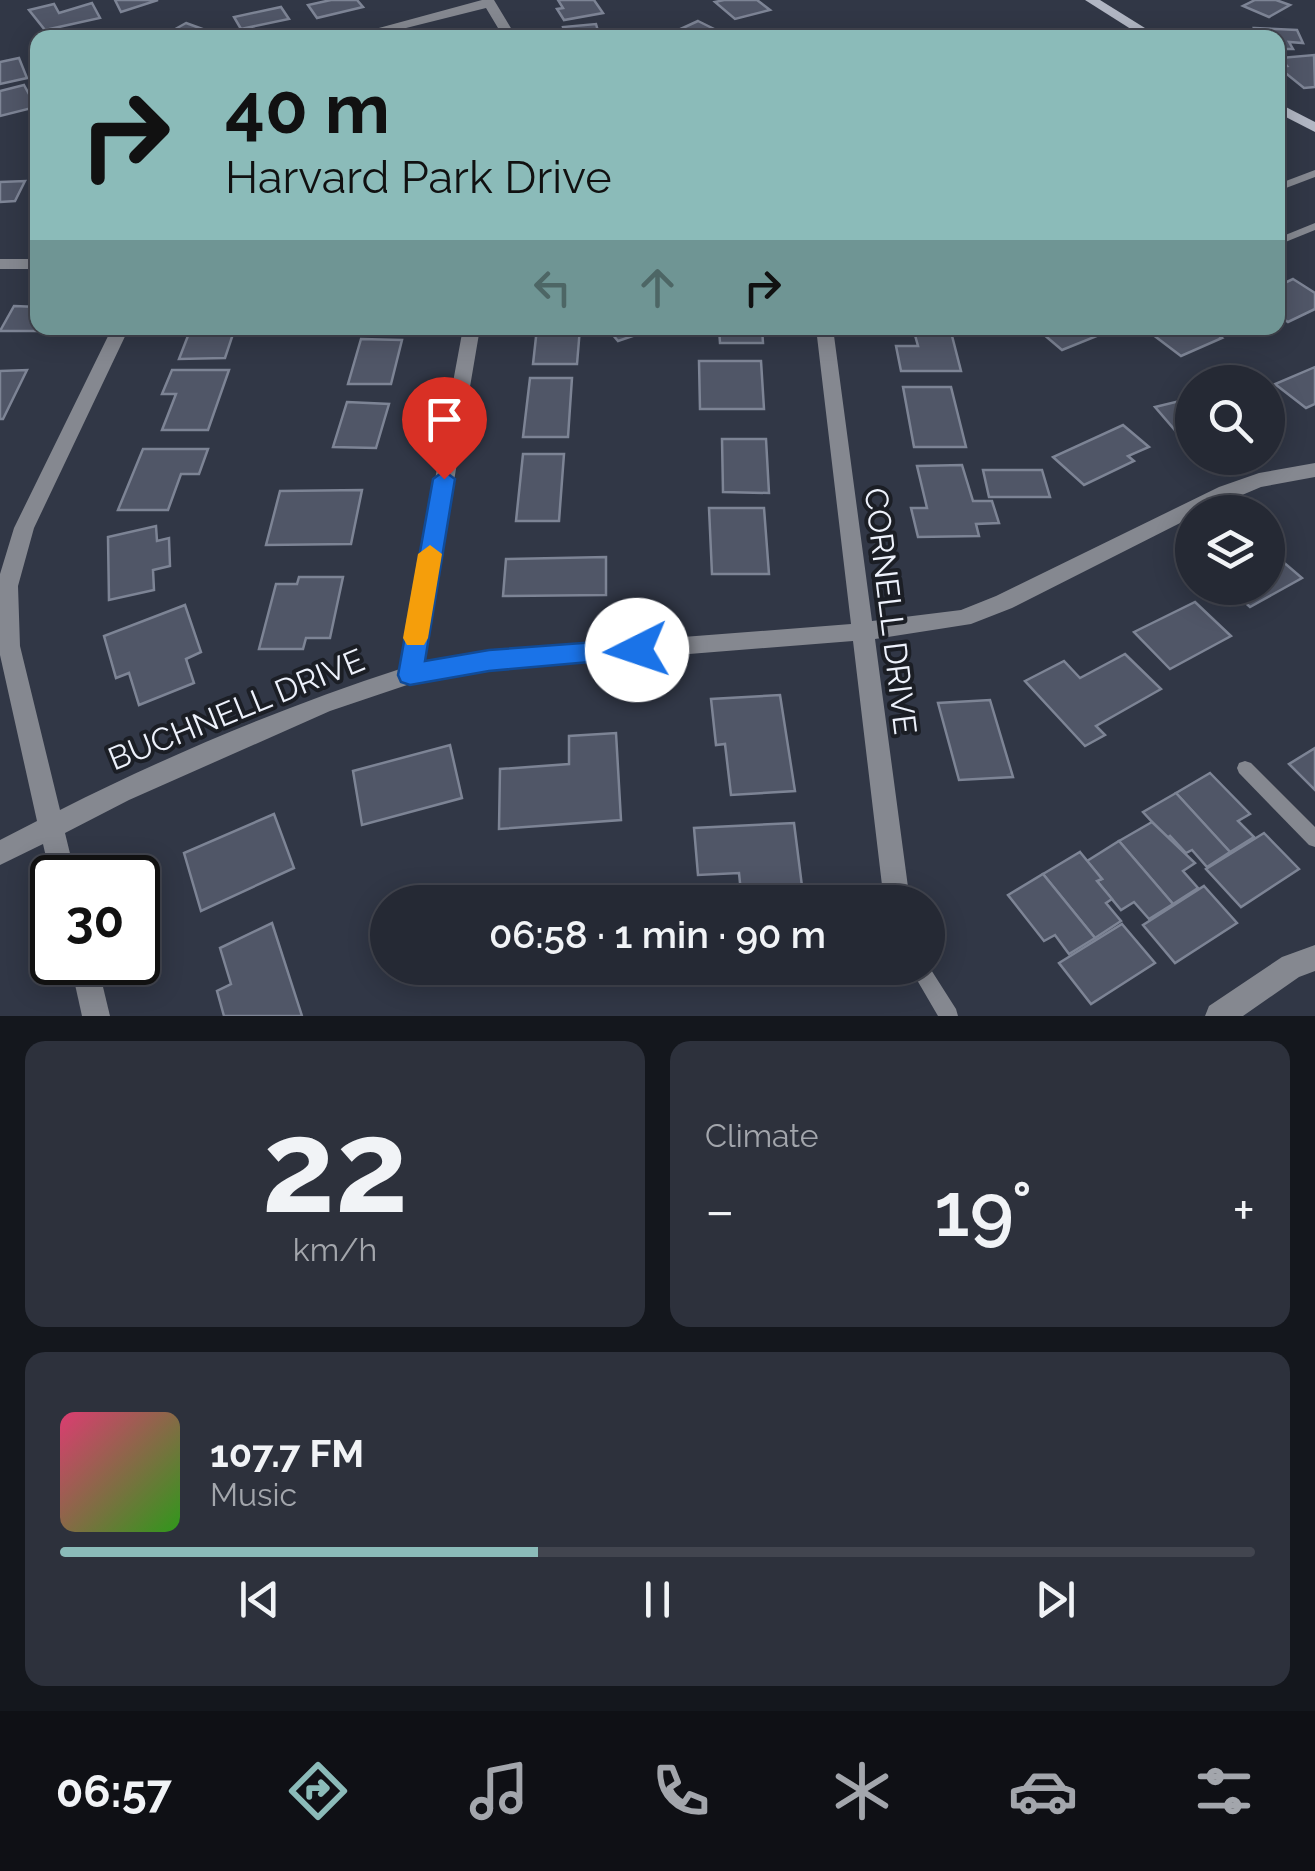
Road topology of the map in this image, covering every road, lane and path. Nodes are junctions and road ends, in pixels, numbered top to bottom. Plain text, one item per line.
1 (1091, 0) edge
2 (489, 2) edge
3 (1139, 28) junction
4 (379, 30) edge
5 (506, 30) edge
6 (1133, 30) edge
7 (1142, 30) edge
8 (1285, 111) edge
9 (1315, 128) edge
10 (1315, 173) edge
11 (1285, 185) edge
12 (1315, 226) edge
13 (1285, 239) edge
14 (0, 264) edge
15 (30, 264) edge
16 (117, 335) edge
17 (470, 335) edge
18 (825, 335) edge
19 (1315, 470) edge
20 (860, 632) junction
21 (410, 675) junction
22 (1245, 768) dead end
23 (51, 825) junction
24 (1315, 839) edge
25 (0, 854) edge
26 (58, 855) edge
27 (895, 885) edge
28 (1315, 958) edge
29 (89, 985) edge
30 (930, 985) edge
31 (96, 1016) edge
32 (949, 1016) edge
33 (1220, 1016) edge

1 - 3 street
2 - 4 street
2 - 5 street
3 - 6 lane
3 - 7 street
8 - 9 street
10 - 11 lane
12 - 13 lane
14 - 15 street
16 - 23 street
17 - 21 street
18 - 20 street, CORNELL DRIVE
19 - 20 street, BUCHNELL DRIVE
20 - 21 street, BUCHNELL DRIVE
20 - 27 street, CORNELL DRIVE
21 - 23 street, BUCHNELL DRIVE
22 - 24 lane
23 - 25 street, BUCHNELL DRIVE
23 - 26 street
28 - 33 street
29 - 31 street
30 - 32 lane

